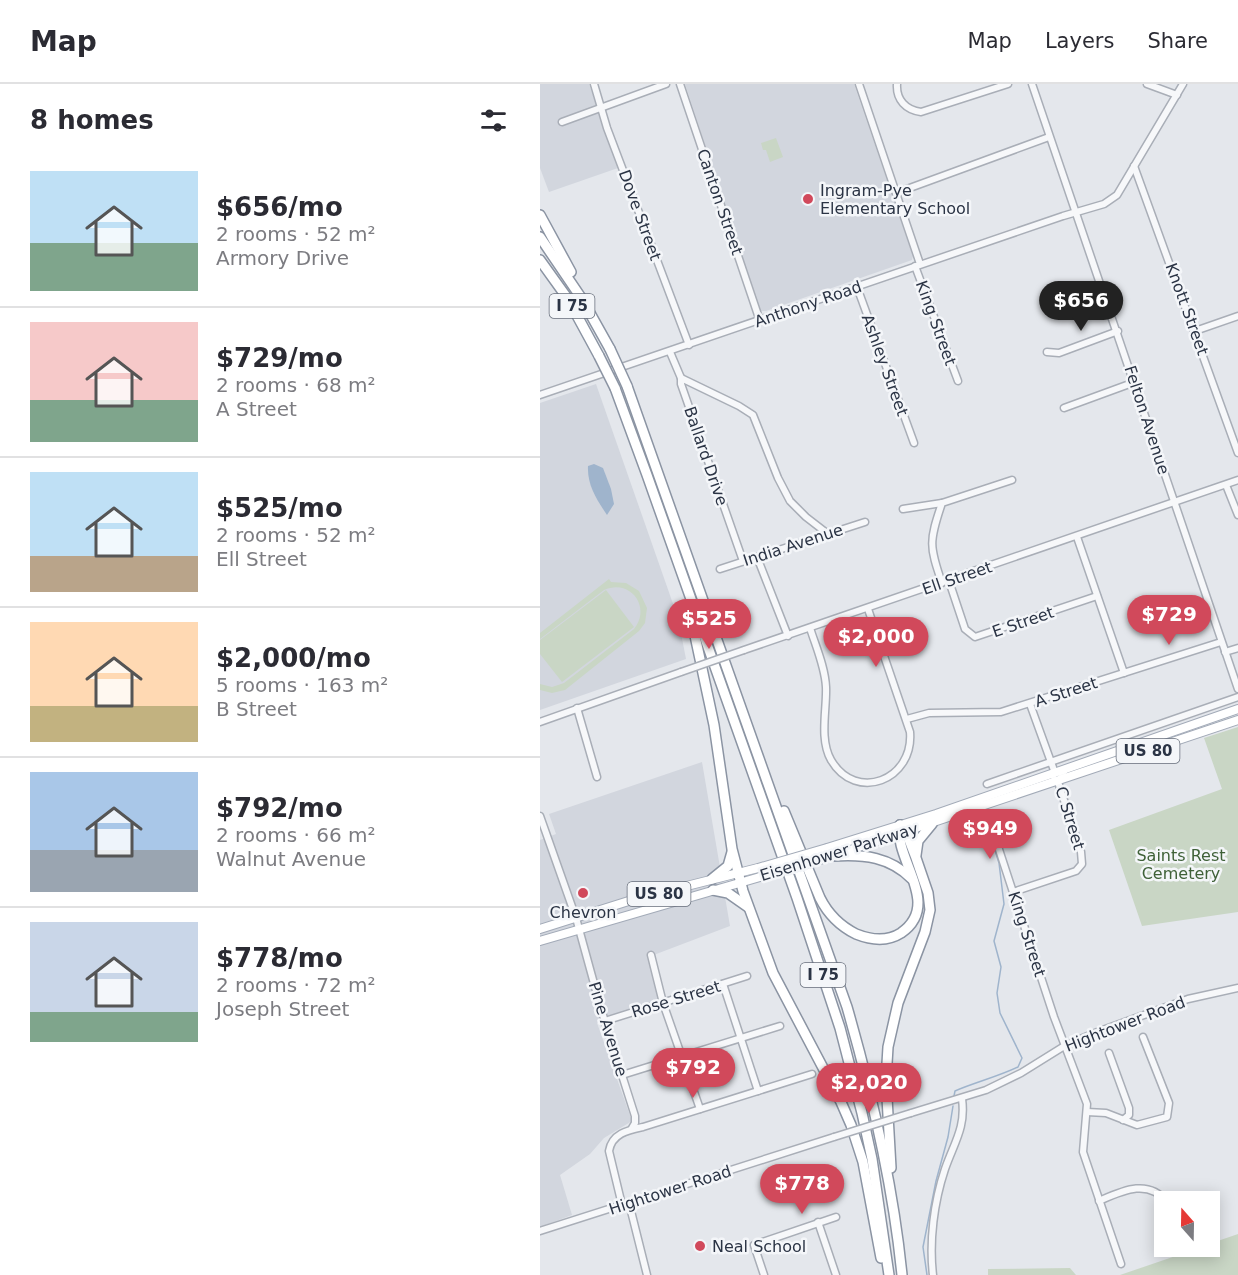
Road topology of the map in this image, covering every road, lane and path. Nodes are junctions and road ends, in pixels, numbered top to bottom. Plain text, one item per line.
1 (594, 84) edge
2 (666, 84) edge
3 (680, 84) edge
4 (859, 84) edge
5 (897, 84) edge
6 (1008, 84) edge
7 (1032, 84) edge
8 (1147, 84) edge
9 (1183, 84) edge
10 (1177, 95) junction
11 (602, 106) junction
12 (562, 122) dead end
13 (1049, 137) junction
14 (1134, 165) junction
15 (896, 192) junction
16 (1075, 212) junction
17 (540, 215) edge
18 (540, 237) edge
19 (540, 260) edge
20 (540, 265) edge
21 (918, 265) junction
22 (558, 284) junction
23 (857, 287) junction
24 (582, 299) junction
25 (1238, 316) edge
26 (760, 321) junction
27 (1118, 331) junction
28 (1195, 331) junction
29 (689, 345) junction
30 (670, 351) junction
31 (1047, 352) dead end
32 (681, 378) junction
33 (957, 381) dead end
34 (1135, 382) junction
35 (540, 395) edge
36 (1064, 408) dead end
37 (914, 443) dead end
38 (1238, 453) edge
39 (1012, 480) dead end
40 (1238, 480) edge
41 (1226, 484) junction
42 (942, 503) junction
43 (1175, 503) junction
44 (903, 509) dead end
45 (1238, 515) edge
46 (865, 522) dead end
47 (828, 534) junction
48 (1077, 537) junction
49 (757, 557) junction
50 (743, 561) junction
51 (720, 568) dead end
52 (683, 577) junction
53 (946, 582) junction
54 (1097, 596) junction
55 (868, 609) junction
56 (810, 628) junction
57 (788, 636) junction
58 (1221, 642) junction
59 (1238, 648) edge
60 (1225, 652) junction
61 (1124, 673) junction
62 (1238, 689) edge
63 (1238, 697) edge
64 (1030, 704) junction
65 (577, 708) junction
66 (1238, 709) edge
67 (907, 719) junction
68 (1238, 720) edge
69 (540, 722) edge
70 (1051, 762) junction
71 (765, 770) junction
72 (1065, 770) junction
73 (1055, 773) junction
74 (597, 777) dead end
75 (1058, 782) junction
76 (987, 784) dead end
77 (1047, 786) junction
78 (540, 816) edge
79 (990, 822) dead end
80 (932, 824) junction
81 (901, 831) junction
82 (732, 849) junction
83 (834, 856) junction
84 (916, 858) junction
85 (739, 877) junction
86 (712, 879) junction
87 (913, 879) junction
88 (713, 890) junction
89 (1013, 892) junction
90 (749, 908) junction
91 (576, 918) junction
92 (540, 929) edge
93 (579, 929) junction
94 (540, 941) edge
95 (651, 956) dead end
96 (747, 976) dead end
97 (723, 984) junction
98 (1238, 988) edge
99 (663, 1003) junction
100 (605, 1021) junction
101 (780, 1026) dead end
102 (1143, 1036) dead end
103 (741, 1038) junction
104 (1066, 1045) junction
105 (1109, 1053) dead end
106 (682, 1058) junction
107 (812, 1074) dead end
108 (622, 1076) junction
109 (758, 1091) junction
110 (962, 1098) junction
111 (700, 1109) junction
112 (1087, 1112) junction
113 (1123, 1120) junction
114 (632, 1128) junction
115 (1154, 1192) edge
116 (1099, 1201) junction
117 (626, 1204) junction
118 (836, 1216) dead end
119 (895, 1218) junction
120 (818, 1222) junction
121 (540, 1231) edge
122 (1121, 1264) dead end
123 (647, 1275) edge
124 (764, 1275) edge
125 (836, 1275) edge
126 (887, 1275) edge
127 (902, 1275) edge
128 (933, 1275) edge

1 - 11 street, Dove Street
2 - 11 street
3 - 26 street, Canton Street
4 - 15 street, King Street
5 - 6 street
7 - 13 street, Felton Avenue
8 - 10 street
9 - 10 street, Anthony Road
10 - 14 street, Anthony Road
11 - 12 street
11 - 29 street, Dove Street
13 - 15 street
13 - 16 street, Felton Avenue
14 - 16 street, Anthony Road
14 - 28 street, Knott Street
15 - 21 street, King Street
16 - 21 street, Anthony Road
16 - 27 street, Felton Avenue
17 - 24 highway
18 - 24 highway, I 75
19 - 22 highway, I 75
20 - 22 highway
21 - 23 street, Anthony Road
21 - 33 street, King Street
22 - 52 highway, I 75, bridge
23 - 26 street, Anthony Road
23 - 37 street, Ashley Street
24 - 71 highway, I 75, bridge
25 - 28 street
26 - 29 street, Anthony Road
27 - 31 street
27 - 34 street, Felton Avenue
28 - 38 street, Knott Street
29 - 30 street, Anthony Road
30 - 32 street, Ballard Drive
30 - 35 street, Anthony Road
32 - 47 street
32 - 50 street, Ballard Drive
34 - 36 street
34 - 43 street, Felton Avenue
39 - 42 street
40 - 41 street, Ell Street
41 - 43 street, Ell Street
41 - 45 street
42 - 44 street
42 - 53 street
43 - 48 street, Ell Street
43 - 58 street, Felton Avenue
46 - 47 street, India Avenue
47 - 49 street, India Avenue
48 - 53 street, Ell Street
48 - 54 street
49 - 50 street, India Avenue
49 - 57 street
50 - 51 street, India Avenue
52 - 82 highway
52 - 126 highway, I 75
53 - 54 street, E Street
53 - 55 street, Ell Street
54 - 61 street
55 - 56 street, Ell Street
55 - 67 street
56 - 57 street, Ell Street
56 - 67 street
57 - 65 street, Ell Street, bridge
58 - 60 street, Felton Avenue
58 - 61 street, A Street
59 - 60 street
60 - 62 street, Felton Avenue
61 - 64 street, A Street
63 - 70 street
64 - 67 street, A Street
64 - 70 street, C Street
65 - 69 street, Ell Street
65 - 74 street
66 - 72 main road, Eisenhower Parkway / US 80
68 - 75 main road, Eisenhower Parkway / US 80
70 - 73 street, C Street
70 - 76 street
71 - 87 highway
71 - 119 highway, I 75
72 - 73 main road, Eisenhower Parkway / US 80
72 - 75 street, C Street
73 - 77 street, C Street
73 - 81 main road, Eisenhower Parkway / US 80
75 - 77 main road, Eisenhower Parkway / US 80
75 - 89 street, C Street
77 - 80 main road, Eisenhower Parkway / US 80
78 - 91 street, Pine Avenue
79 - 89 street, King Street
80 - 81 main road, Eisenhower Parkway / US 80
80 - 84 highway
81 - 83 main road, Eisenhower Parkway / US 80
81 - 84 highway
81 - 85 main road, Eisenhower Parkway / US 80, bridge
81 - 87 highway
82 - 85 highway
82 - 86 highway
83 - 85 main road, Eisenhower Parkway / US 80, bridge
83 - 87 highway
84 - 119 highway
85 - 86 main road, Eisenhower Parkway / US 80
85 - 88 main road, Eisenhower Parkway / US 80
85 - 90 highway
86 - 91 main road, Eisenhower Parkway / US 80
88 - 90 highway
88 - 93 main road, Eisenhower Parkway / US 80
89 - 104 street, King Street
90 - 126 highway
91 - 92 main road, Eisenhower Parkway / US 80
91 - 93 street, Pine Avenue
93 - 94 main road, Eisenhower Parkway / US 80
93 - 100 street, Pine Avenue
95 - 99 street
96 - 97 street, Rose Street
97 - 99 street, Rose Street
97 - 103 street
98 - 104 street, Hightower Road
99 - 100 street, Rose Street
99 - 106 street
100 - 108 street, Pine Avenue
101 - 103 street
102 - 113 street
103 - 106 street
103 - 109 street
104 - 110 street, Hightower Road
104 - 112 street, King Street
105 - 113 street
106 - 108 street
106 - 111 street
107 - 109 street
108 - 114 street, Pine Avenue
109 - 111 street
110 - 117 street, Hightower Road, bridge
110 - 128 street
111 - 114 street
112 - 113 street
112 - 116 street
114 - 117 street
115 - 116 street
116 - 122 street
117 - 121 street, Hightower Road
117 - 123 street
118 - 120 street
119 - 127 highway, I 75
120 - 124 street
120 - 125 street

